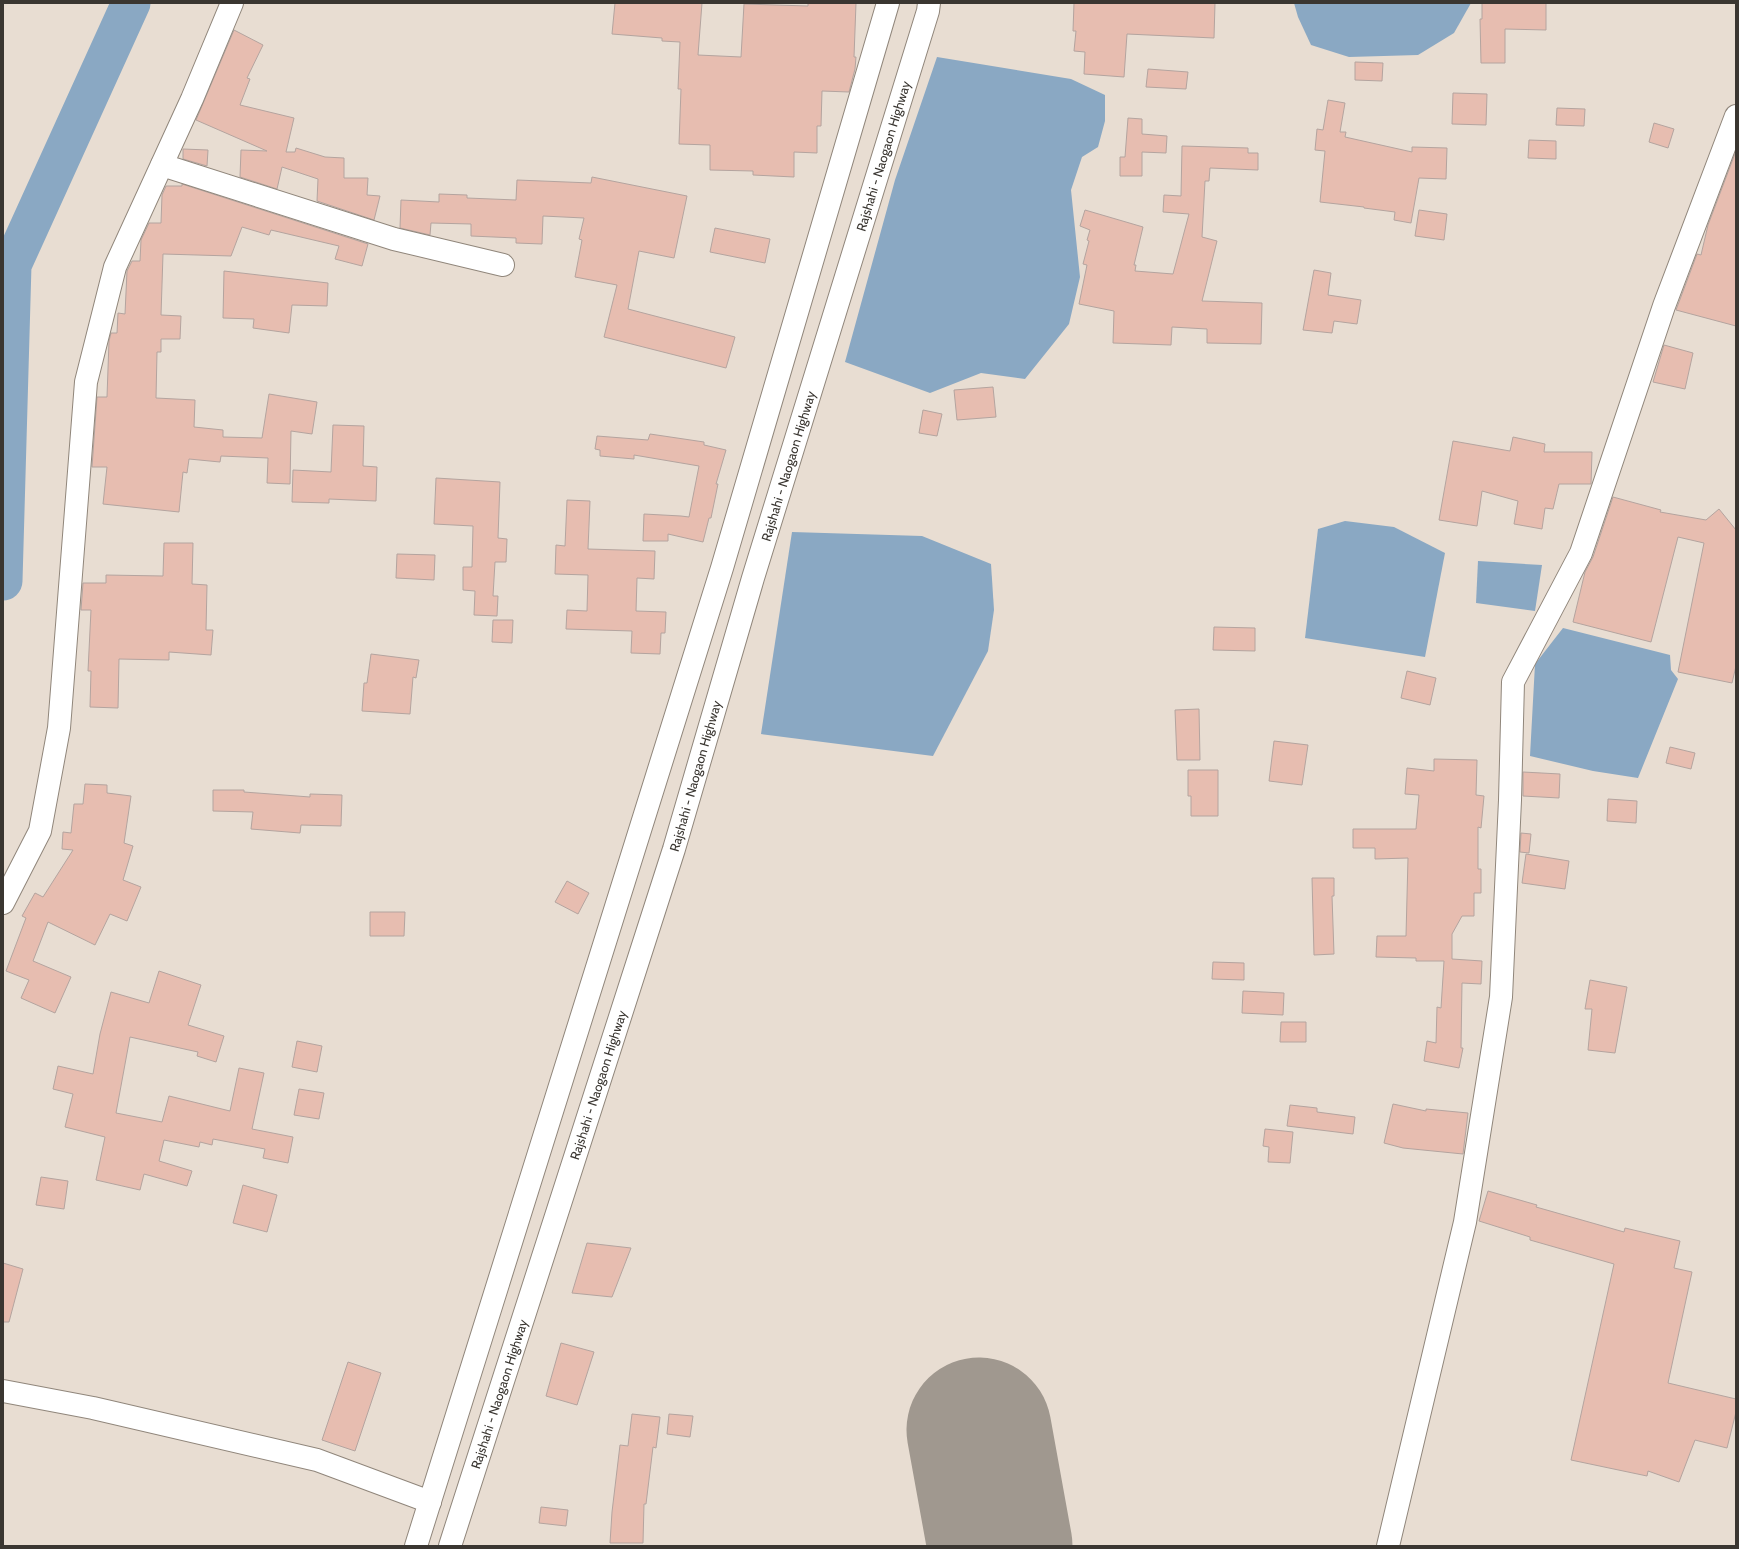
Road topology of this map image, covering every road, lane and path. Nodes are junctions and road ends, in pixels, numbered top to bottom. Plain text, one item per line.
1 (232, 3) edge
2 (888, 3) edge
3 (929, 3) edge
4 (1736, 116) edge
5 (162, 164) junction
6 (504, 265) dead end
7 (3, 903) edge
8 (3, 1391) edge
9 (452, 1431) junction
10 (483, 1442) junction
11 (430, 1502) junction
12 (416, 1546) edge
13 (450, 1546) edge
14 (1388, 1546) edge

1 - 5 main road
2 - 9 main road
3 - 10 main road, Rajshahi - Naogaon Highway
4 - 14 main road
5 - 6 main road
5 - 7 main road
8 - 11 main road
9 - 10 main road
9 - 11 main road
10 - 13 main road, Rajshahi - Naogaon Highway
11 - 12 main road

